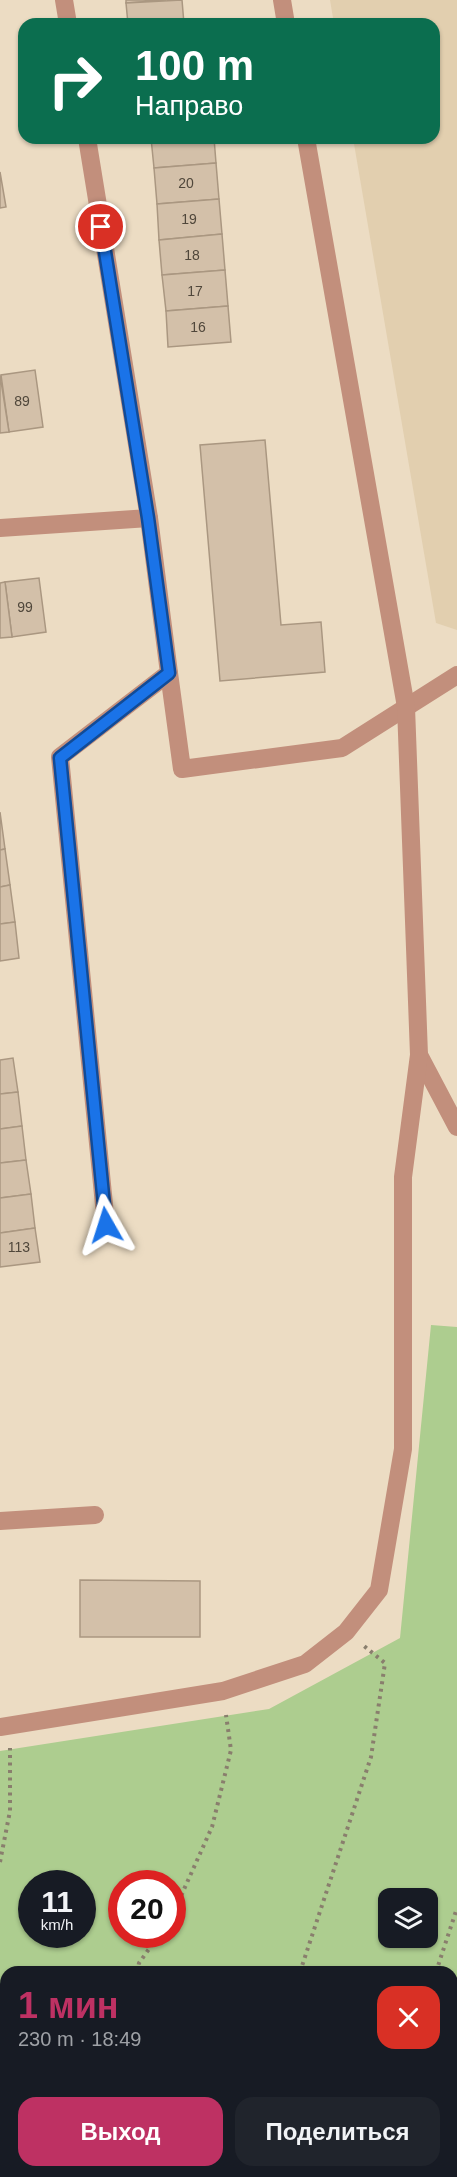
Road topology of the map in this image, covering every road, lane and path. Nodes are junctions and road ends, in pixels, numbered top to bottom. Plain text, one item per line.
1 (64, 0) edge
2 (282, 0) edge
3 (67, 18) edge
4 (285, 18) edge
5 (88, 144) edge
6 (307, 144) edge
7 (148, 518) junction
8 (0, 528) edge
9 (169, 673) junction
10 (457, 675) edge
11 (406, 707) junction
12 (419, 1055) junction
13 (457, 1127) edge
14 (106, 1225) dead end
15 (95, 1515) dead end
16 (0, 1521) edge
17 (346, 1632) junction
18 (223, 1691) junction
19 (3, 1727) edge
20 (0, 1862) edge
21 (186, 1886) edge
22 (457, 1908) edge
23 (150, 1948) edge
24 (139, 1966) edge
25 (302, 1966) edge
26 (438, 1966) edge

1 - 3 street
2 - 4 street
5 - 7 street
6 - 11 street
7 - 8 street
7 - 9 street
9 - 11 street
9 - 14 street
10 - 11 street
11 - 12 street
12 - 13 street
12 - 17 street
15 - 16 street
17 - 18 street
17 - 25 path
18 - 19 street
18 - 21 path
19 - 20 path
22 - 26 path
23 - 24 path

